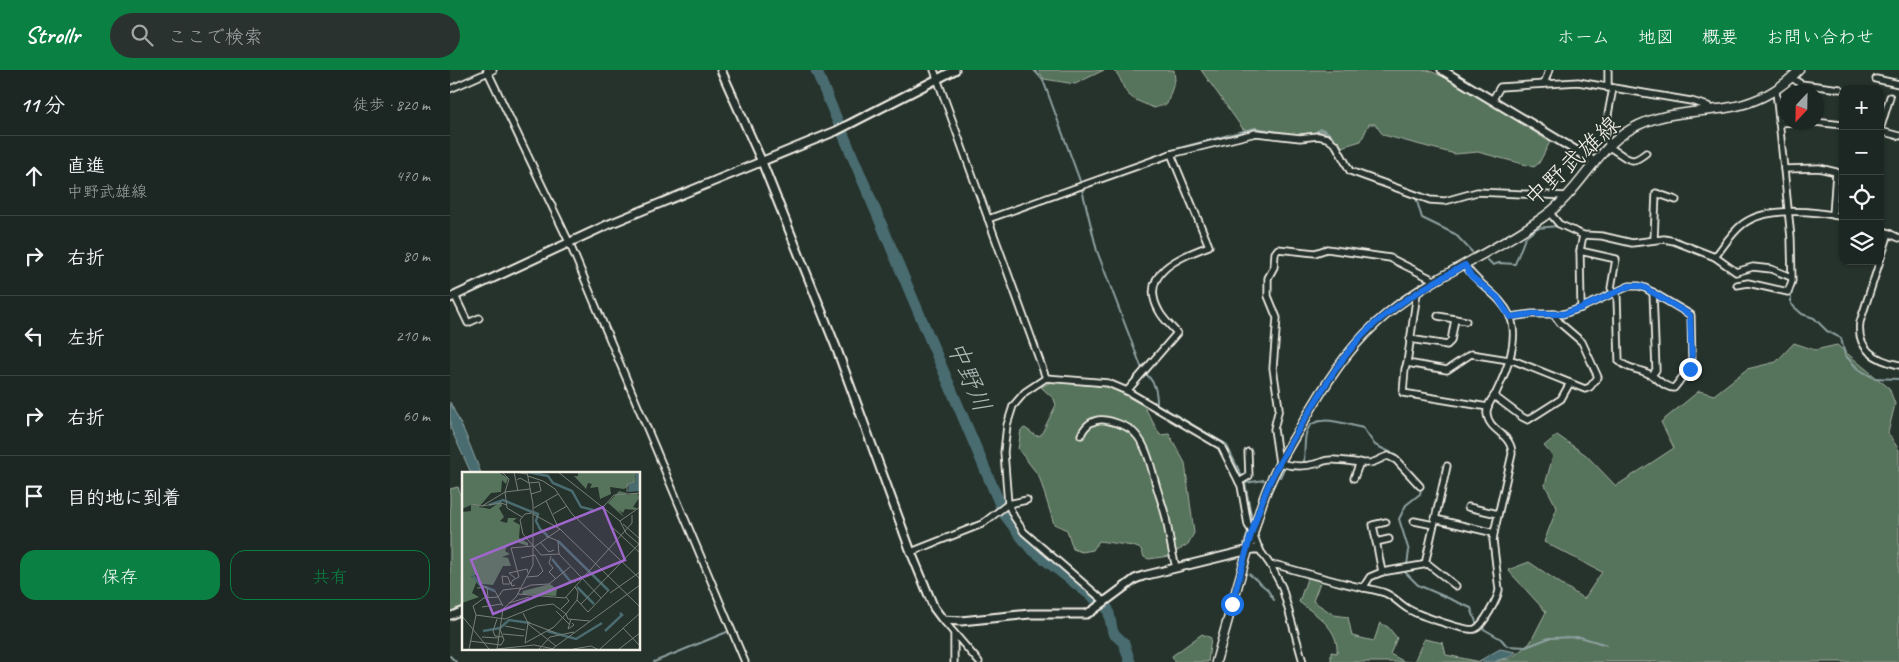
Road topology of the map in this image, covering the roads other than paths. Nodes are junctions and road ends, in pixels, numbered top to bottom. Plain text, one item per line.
1 (721, 70) edge
2 (934, 70) edge
3 (955, 70) edge
4 (1442, 70) edge
5 (1549, 70) edge
6 (1608, 70) edge
7 (1799, 70) edge
8 (489, 71) edge
9 (1792, 78) junction
10 (938, 79) junction
11 (1876, 79) dead end
12 (1544, 84) junction
13 (1899, 84) edge
14 (1610, 88) junction
15 (450, 89) edge
16 (1839, 89) edge
17 (1776, 91) junction
18 (1890, 97) dead end
19 (1493, 99) junction
20 (1710, 110) junction
21 (1824, 123) edge
22 (1779, 124) edge
23 (1839, 125) edge
24 (1780, 130) edge
25 (1880, 130) edge
26 (1884, 132) edge
27 (1899, 135) edge
28 (1609, 146) junction
29 (1646, 153) dead end
30 (1171, 154) junction
31 (762, 162) junction
32 (1595, 162) junction
33 (1784, 169) junction
34 (1567, 196) junction
35 (1676, 200) dead end
36 (1788, 211) junction
37 (1549, 212) junction
38 (1833, 215) junction
39 (1839, 216) edge
40 (988, 219) junction
41 (1884, 231) edge
42 (1890, 233) junction
43 (1583, 235) junction
44 (1899, 238) edge
45 (1654, 239) junction
46 (569, 242) junction
47 (1580, 252) junction
48 (1715, 257) junction
49 (1465, 265) junction
50 (1791, 277) junction
51 (1436, 281) junction
52 (1737, 285) dead end
53 (1654, 292) junction
54 (1417, 293) junction
55 (1614, 293) junction
56 (452, 297) edge
57 (1581, 308) junction
58 (1553, 314) junction
59 (1438, 316) dead end
60 (1510, 317) junction
61 (479, 318) dead end
62 (1455, 319) junction
63 (1466, 321) dead end
64 (1410, 338) junction
65 (1509, 360) junction
66 (1407, 363) junction
67 (1899, 365) edge
68 (1652, 375) junction
69 (1046, 378) junction
70 (1570, 382) junction
71 (1127, 390) junction
72 (1494, 396) junction
73 (1488, 407) junction
74 (1081, 435) dead end
75 (1248, 452) dead end
76 (1360, 462) junction
77 (1279, 463) junction
78 (1447, 466) dead end
79 (1354, 478) dead end
80 (1238, 482) junction
81 (1420, 486) dead end
82 (1027, 500) dead end
83 (1008, 504) junction
84 (1468, 507) dead end
85 (1498, 514) junction
86 (1414, 521) dead end
87 (1386, 522) dead end
88 (1434, 522) junction
89 (1253, 533) junction
90 (1494, 533) junction
91 (1389, 539) dead end
92 (1376, 542) junction
93 (1259, 549) junction
94 (1248, 550) junction
95 (911, 552) junction
96 (1425, 564) junction
97 (1176, 566) junction
98 (1271, 566) junction
99 (1382, 572) junction
100 (1456, 586) dead end
101 (1362, 588) junction
102 (1105, 602) junction
103 (462, 611) edge
104 (450, 616) edge
105 (943, 620) junction
106 (954, 633) junction
107 (745, 662) edge
108 (954, 662) edge
109 (979, 662) edge
110 (1216, 662) edge
111 (1303, 662) edge

1 - 31 street
2 - 10 street
3 - 10 street
4 - 19 street
5 - 12 street
6 - 14 street
7 - 9 main road, 中野武雄線
8 - 15 street
8 - 46 street
9 - 16 street
9 - 17 main road, 中野武雄線
10 - 31 street
10 - 40 street
11 - 13 street
12 - 14 street
12 - 19 street
14 - 20 street
14 - 28 street
17 - 20 main road, 中野武雄線
17 - 22 street
18 - 25 street
19 - 32 street
20 - 28 main road, 中野武雄線
21 - 23 street
24 - 33 street
26 - 27 street
28 - 29 street
28 - 32 main road, 中野武雄線
30 - 34 street
30 - 40 street
30 - 71 street
31 - 46 street
31 - 95 street
32 - 34 main road, 中野武雄線
33 - 36 street
33 - 38 street
34 - 37 main road, 中野武雄線
35 - 45 street
36 - 38 street
36 - 48 street
36 - 50 street
37 - 43 street
37 - 49 main road, 中野武雄線
38 - 39 street
40 - 69 street
41 - 42 street
42 - 44 street
42 - 67 street
43 - 45 street
43 - 47 street
45 - 48 street
46 - 56 street
46 - 107 street
47 - 55 street
47 - 57 street
48 - 50 street
49 - 51 main road, 中野武雄線
49 - 60 street
50 - 52 street
51 - 54 main road, 中野武雄線
51 - 77 street
53 - 55 street
53 - 68 street
53 - 68 street
54 - 64 street
54 - 77 main road, 中野武雄線
55 - 57 street
55 - 68 street
56 - 61 street
57 - 58 street
58 - 60 street
58 - 70 street
59 - 62 street
60 - 65 street
62 - 63 street
62 - 64 street
64 - 66 street
65 - 66 street
65 - 70 street
65 - 72 street
66 - 73 street
69 - 71 street
69 - 83 street
70 - 72 street
71 - 80 street
72 - 73 street
73 - 85 street
74 - 97 street
75 - 80 street
76 - 77 street
76 - 79 street
76 - 81 street
77 - 89 main road, 中野武雄線
78 - 88 street
80 - 89 street
82 - 83 street
83 - 95 street
83 - 102 street
84 - 85 street
85 - 90 street
86 - 88 street
87 - 92 street
88 - 90 street
88 - 96 street
89 - 93 street
89 - 94 main road, 中野武雄線
90 - 101 street
91 - 92 street
92 - 99 street
93 - 94 street
93 - 98 street
94 - 97 street
94 - 110 main road, 中野武雄線
95 - 105 street
96 - 99 street
96 - 100 street
97 - 102 street
98 - 101 street
98 - 111 street
99 - 101 street
102 - 105 street
103 - 104 street
105 - 106 street
106 - 108 street
106 - 109 street

